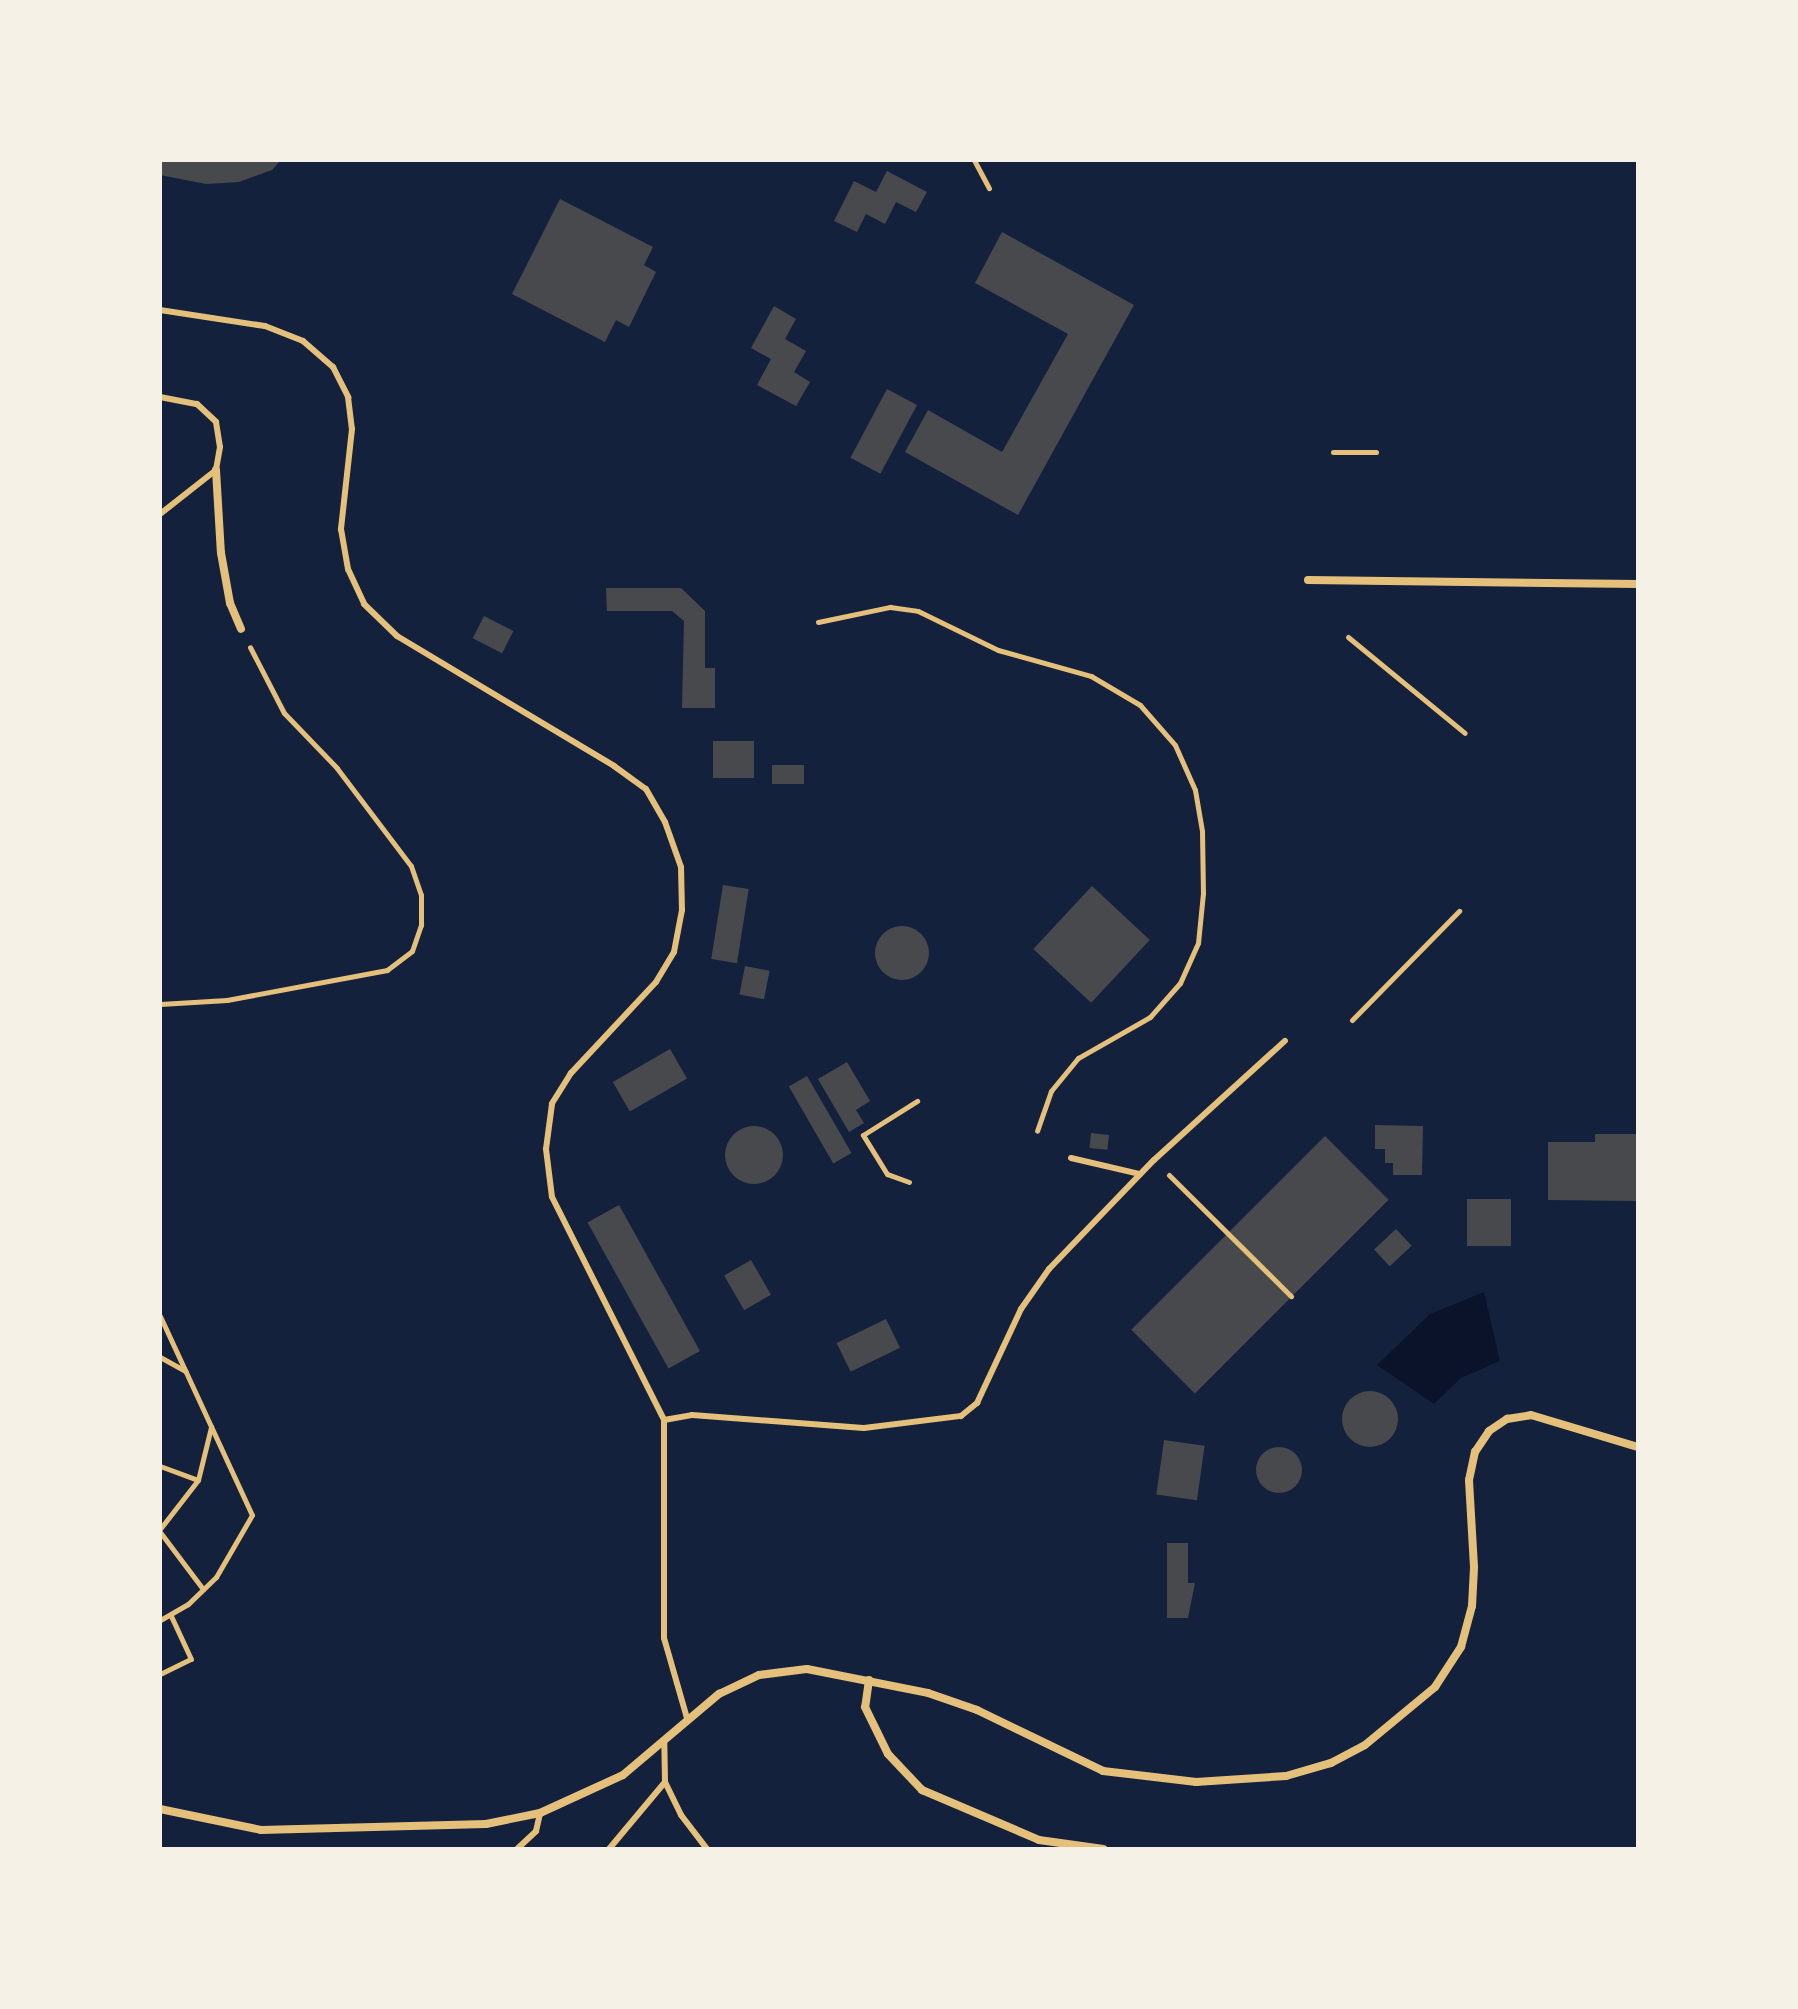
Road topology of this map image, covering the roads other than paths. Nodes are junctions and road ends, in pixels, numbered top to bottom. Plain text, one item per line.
1 (160, 310) edge
2 (160, 397) edge
3 (216, 470) junction
4 (160, 514) edge
5 (1308, 580) dead end
6 (1638, 584) edge
7 (241, 629) road end
8 (1285, 1041) dead end
9 (1071, 1158) dead end
10 (1140, 1174) junction
11 (664, 1420) junction
12 (1638, 1447) edge
13 (869, 1680) junction
14 (687, 1718) junction
15 (664, 1743) junction
16 (665, 1782) junction
17 (160, 1809) edge
18 (540, 1813) junction
19 (517, 1849) edge
20 (609, 1849) edge
21 (707, 1849) edge
22 (1103, 1849) edge

1 - 11 lane
2 - 3 lane
3 - 4 lane
3 - 7 street
5 - 6 street
8 - 10 lane
9 - 10 lane
10 - 11 lane
11 - 14 lane
12 - 13 street
13 - 14 street
13 - 22 street
14 - 15 street
15 - 16 lane
15 - 18 street
16 - 20 lane
16 - 21 lane
17 - 18 street
18 - 19 lane

